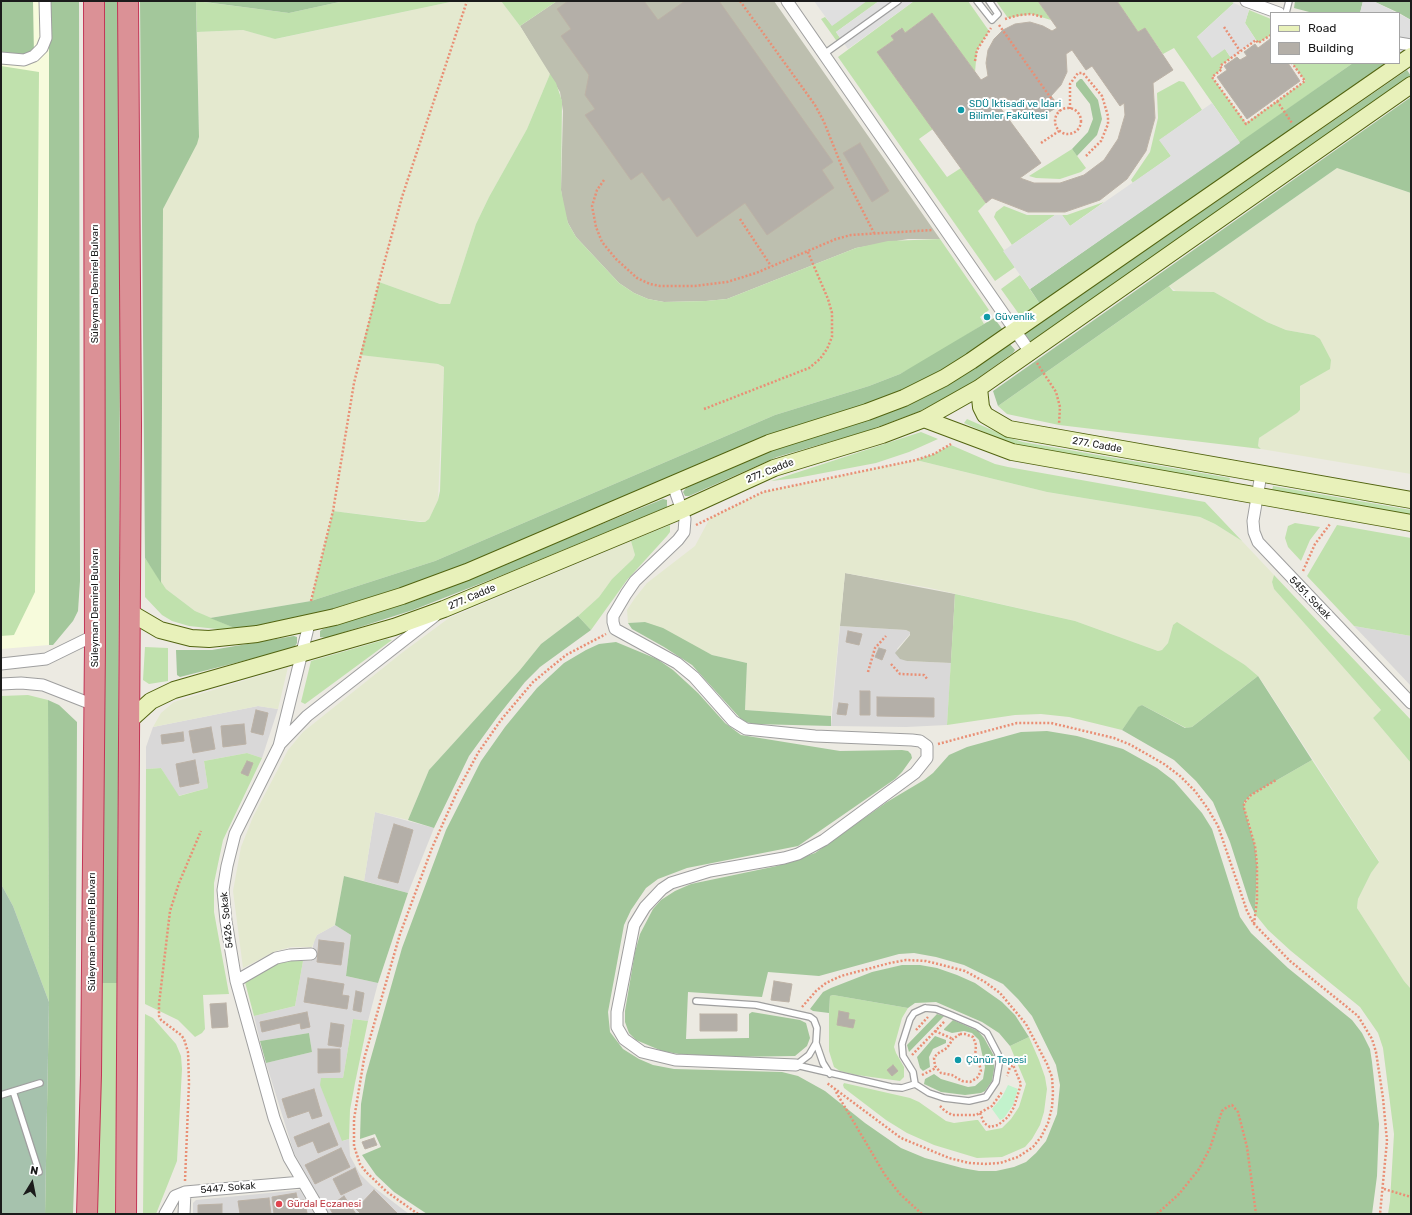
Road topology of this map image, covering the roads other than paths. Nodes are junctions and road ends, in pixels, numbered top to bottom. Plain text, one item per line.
1 (45, 1) edge
2 (94, 1) edge
3 (128, 1) edge
4 (787, 1) edge
5 (898, 1) edge
6 (977, 1) edge
7 (989, 1) edge
8 (1246, 1) edge
9 (1288, 1) edge
10 (1276, 12) edge
11 (1286, 12) edge
12 (1400, 43) edge
13 (824, 54) junction
14 (1408, 55) edge
15 (1, 58) edge
16 (1395, 64) edge
17 (1411, 85) edge
18 (1016, 330) junction
19 (1030, 352) junction
20 (979, 388) junction
21 (924, 420) junction
22 (1261, 474) junction
23 (673, 485) junction
24 (1257, 496) junction
25 (1411, 500) edge
26 (682, 510) junction
27 (1411, 523) edge
28 (444, 609) junction
29 (131, 613) junction
30 (310, 624) junction
31 (95, 635) junction
32 (302, 655) junction
33 (1, 664) edge
34 (1, 684) edge
35 (1411, 704) edge
36 (94, 705) junction
37 (130, 720) junction
38 (279, 746) junction
39 (311, 954) dead end
40 (236, 981) junction
41 (696, 1001) dead end
42 (816, 1042) junction
43 (796, 1065) junction
44 (830, 1074) junction
45 (40, 1083) dead end
46 (915, 1084) junction
47 (13, 1092) junction
48 (1, 1095) edge
49 (39, 1172) dead end
50 (302, 1182) junction
51 (185, 1192) junction
52 (87, 1214) edge
53 (126, 1214) edge
54 (165, 1214) edge
55 (184, 1214) edge
56 (322, 1214) edge

1 - 15 street
2 - 31 highway, Süleyman Demirel Bulvarı
3 - 29 highway
4 - 13 street
5 - 13 lane
6 - 7 lane
8 - 10 street
9 - 11 lane
12 - 14 street
13 - 18 street
16 - 18 street
17 - 19 street
18 - 19 street
18 - 23 street
19 - 20 street
20 - 21 street, 277. Cadde
20 - 22 street, 277. Cadde
21 - 24 street
21 - 26 street, 277. Cadde
22 - 24 street, 5451. Sokak
22 - 25 street, 277. Cadde
23 - 26 street
23 - 30 street
24 - 27 street
24 - 35 street, 5451. Sokak
26 - 28 street, 277. Cadde
26 - 43 street
28 - 32 street, 277. Cadde
28 - 38 street
29 - 30 street
29 - 37 highway
30 - 32 street, 5426. Sokak
31 - 33 street
31 - 36 highway, Süleyman Demirel Bulvarı
32 - 37 street, 277. Cadde
32 - 38 street, 5426. Sokak
34 - 36 street
36 - 52 highway, Süleyman Demirel Bulvarı
37 - 53 highway
38 - 40 street, 5426. Sokak
39 - 40 street
40 - 50 street, 5426. Sokak
41 - 42 lane
42 - 43 lane
42 - 44 lane
43 - 44 lane
44 - 46 lane
45 - 47 lane
46 - 46 lane
47 - 48 lane
47 - 49 lane
50 - 51 street, 5447. Sokak
50 - 56 street, 5426. Sokak
51 - 54 street
51 - 55 street

